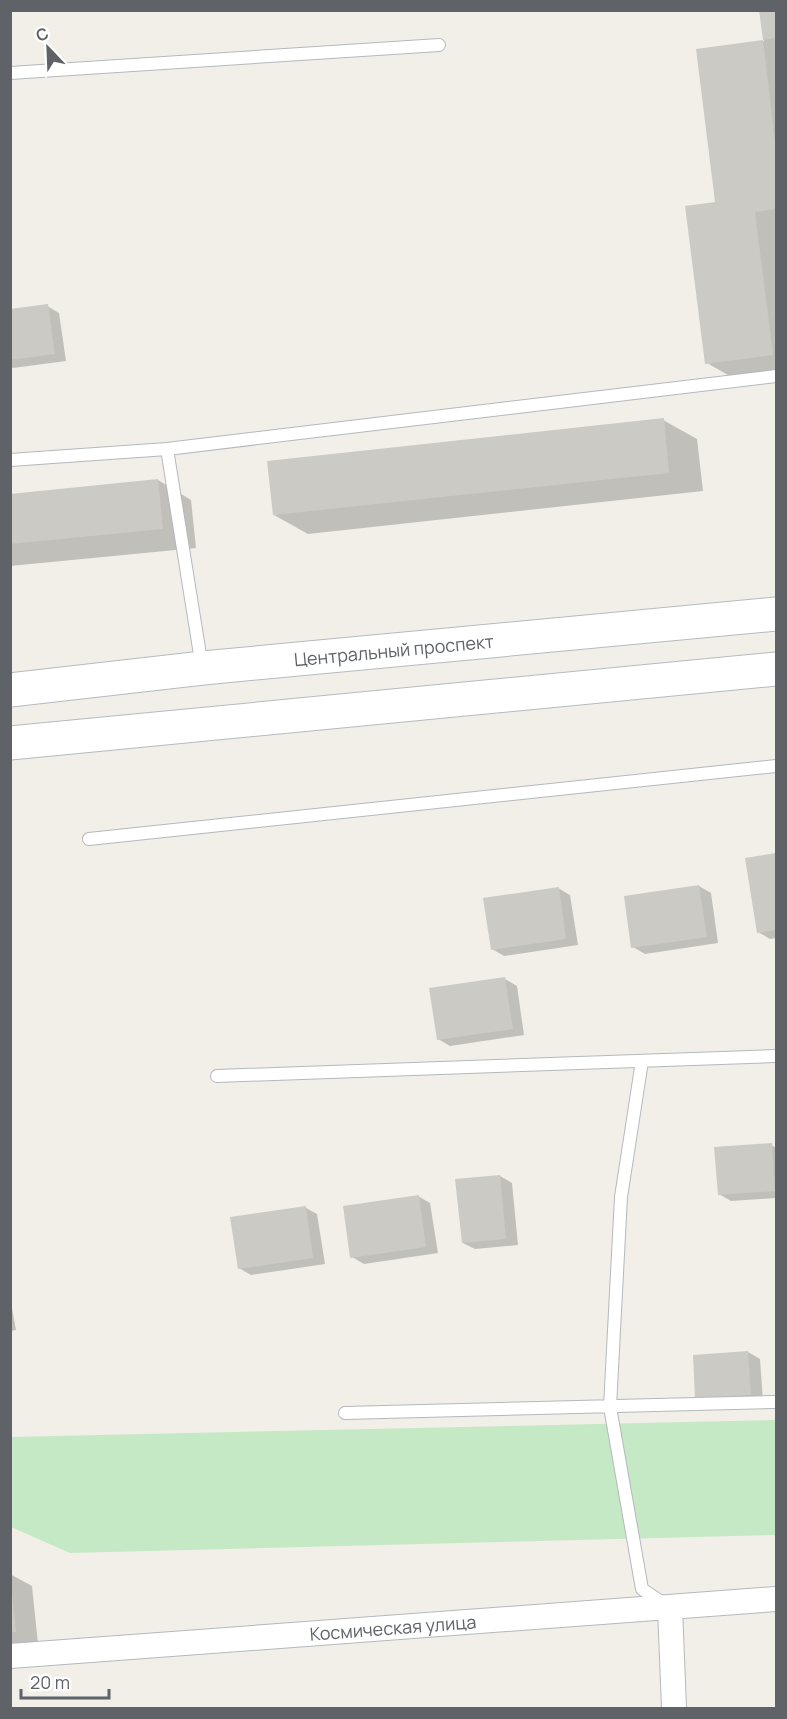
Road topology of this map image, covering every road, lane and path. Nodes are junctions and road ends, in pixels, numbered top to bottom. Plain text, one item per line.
1 (439, 45) dead end
2 (10, 73) edge
3 (777, 376) edge
4 (168, 449) junction
5 (10, 460) edge
6 (777, 614) edge
7 (203, 668) junction
8 (777, 669) edge
9 (10, 690) edge
10 (10, 743) edge
11 (777, 766) edge
12 (90, 839) dead end
13 (777, 1056) edge
14 (642, 1060) junction
15 (217, 1076) dead end
16 (777, 1402) edge
17 (610, 1407) junction
18 (345, 1413) dead end
19 (777, 1599) edge
20 (670, 1608) junction
21 (10, 1656) edge
22 (674, 1708) edge

1 - 2 lane
3 - 4 lane
4 - 5 lane
4 - 7 lane
6 - 7 street, Центральный проспект
7 - 9 street, Центральный проспект
8 - 10 street
11 - 12 lane
13 - 14 lane
14 - 15 lane
14 - 17 lane
16 - 17 lane
17 - 18 lane
17 - 20 lane
19 - 20 street, Космическая улица
20 - 21 street, Космическая улица
20 - 22 street

